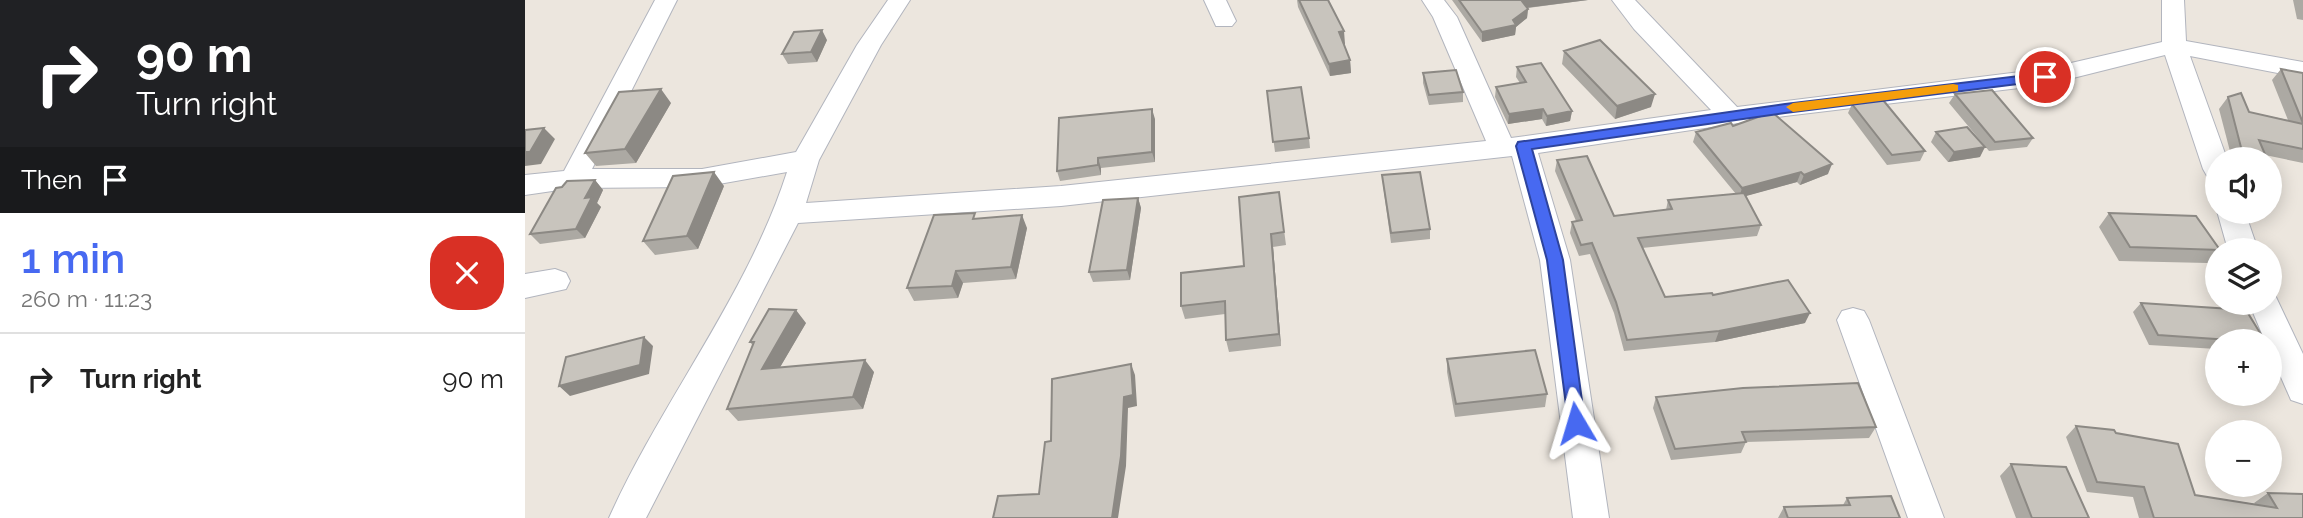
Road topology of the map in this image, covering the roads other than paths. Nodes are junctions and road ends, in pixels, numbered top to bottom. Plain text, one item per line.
1 (666, 0) edge
2 (899, 0) edge
3 (1433, 0) edge
4 (1623, 0) edge
5 (2173, 0) edge
6 (2174, 46) junction
7 (2303, 70) edge
8 (1731, 116) junction
9 (1513, 146) junction
10 (2209, 147) edge
11 (805, 160) junction
12 (573, 178) junction
13 (525, 186) edge
14 (788, 214) junction
15 (555, 281) dead end
16 (525, 286) edge
17 (2269, 315) edge
18 (1853, 320) dead end
19 (2303, 390) edge
20 (628, 518) edge
21 (1591, 518) edge
22 (1926, 518) edge

1 - 12 street
2 - 11 street
3 - 9 street
4 - 8 street
5 - 6 street
6 - 7 street
6 - 8 street
6 - 10 street
8 - 9 street
9 - 14 street
9 - 21 street
11 - 12 street
11 - 14 street
12 - 13 street
14 - 20 street
15 - 16 street
17 - 19 street
18 - 22 street

